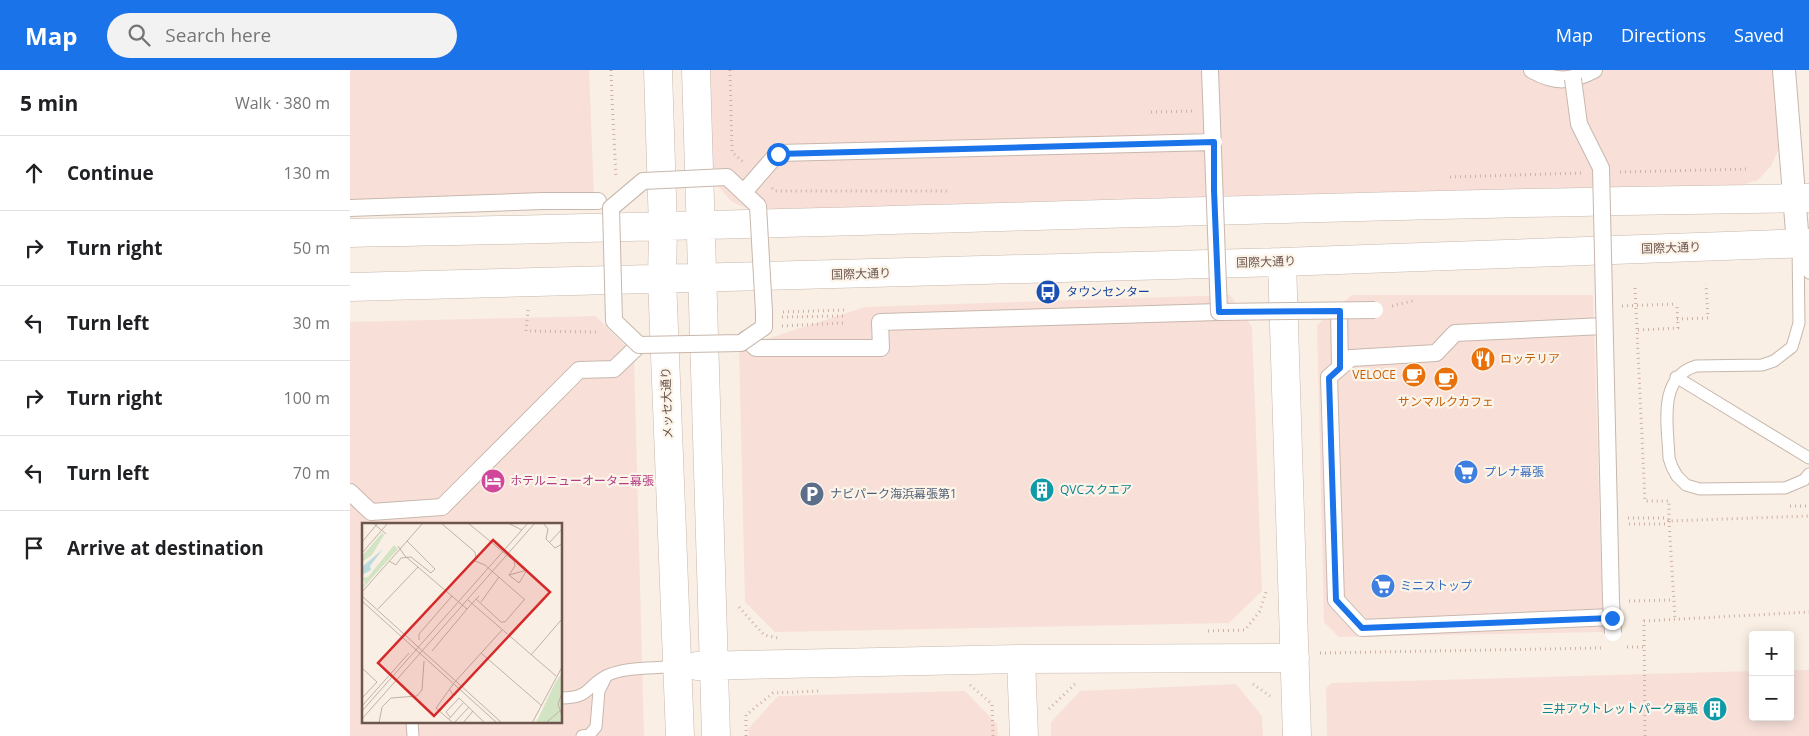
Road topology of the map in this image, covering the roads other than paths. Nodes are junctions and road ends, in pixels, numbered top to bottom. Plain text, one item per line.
1 (658, 70) edge
2 (696, 70) edge
3 (1210, 70) edge
4 (1532, 70) edge
5 (1594, 70) edge
6 (1784, 70) edge
7 (1573, 79) junction
8 (1214, 142) junction
9 (744, 192) junction
10 (1802, 199) edge
11 (598, 200) dead end
12 (350, 208) edge
13 (700, 226) junction
14 (663, 228) junction
15 (350, 234) edge
16 (1803, 244) edge
17 (1282, 262) junction
18 (1809, 274) edge
19 (702, 278) junction
20 (662, 279) junction
21 (350, 287) edge
22 (1375, 310) dead end
23 (1340, 311) junction
24 (1219, 312) junction
25 (1284, 312) junction
26 (1604, 326) junction
27 (746, 339) junction
28 (639, 345) junction
29 (1340, 368) junction
30 (1676, 377) junction
31 (1809, 458) edge
32 (1809, 474) edge
33 (350, 492) edge
34 (1307, 655) junction
35 (1021, 659) junction
36 (678, 666) junction
37 (713, 666) junction
38 (607, 676) junction
39 (562, 698) edge
40 (582, 736) edge
41 (680, 736) edge
42 (716, 736) edge
43 (1024, 736) edge
44 (1297, 736) edge

1 - 14 street, メッセ大通り
2 - 13 street
3 - 8 street, bridge
4 - 7 street
5 - 7 street
6 - 10 street
7 - 26 street, bridge
8 - 9 street, bridge
8 - 24 street, bridge
9 - 27 street, bridge
9 - 28 street, bridge
10 - 13 street
10 - 16 street
11 - 12 street
13 - 14 street
13 - 19 street
14 - 15 street
14 - 20 street, メッセ大通り
16 - 17 street, 国際大通り
16 - 18 lane
16 - 30 lane
17 - 19 street, 国際大通り
17 - 25 street
19 - 20 street, 国際大通り
19 - 37 street
20 - 21 street, 国際大通り
20 - 36 street, メッセ大通り
22 - 23 street, bridge
23 - 25 street, bridge
23 - 29 street
24 - 25 street, bridge
24 - 27 street
25 - 34 street
26 - 29 street
26 - 29 street, bridge
27 - 28 street, bridge
28 - 33 street
30 - 31 lane
30 - 32 lane
34 - 35 street
34 - 44 street
35 - 37 street
35 - 43 street
36 - 37 street
36 - 38 lane
36 - 41 street, メッセ大通り
37 - 42 street
38 - 39 lane
38 - 40 lane

